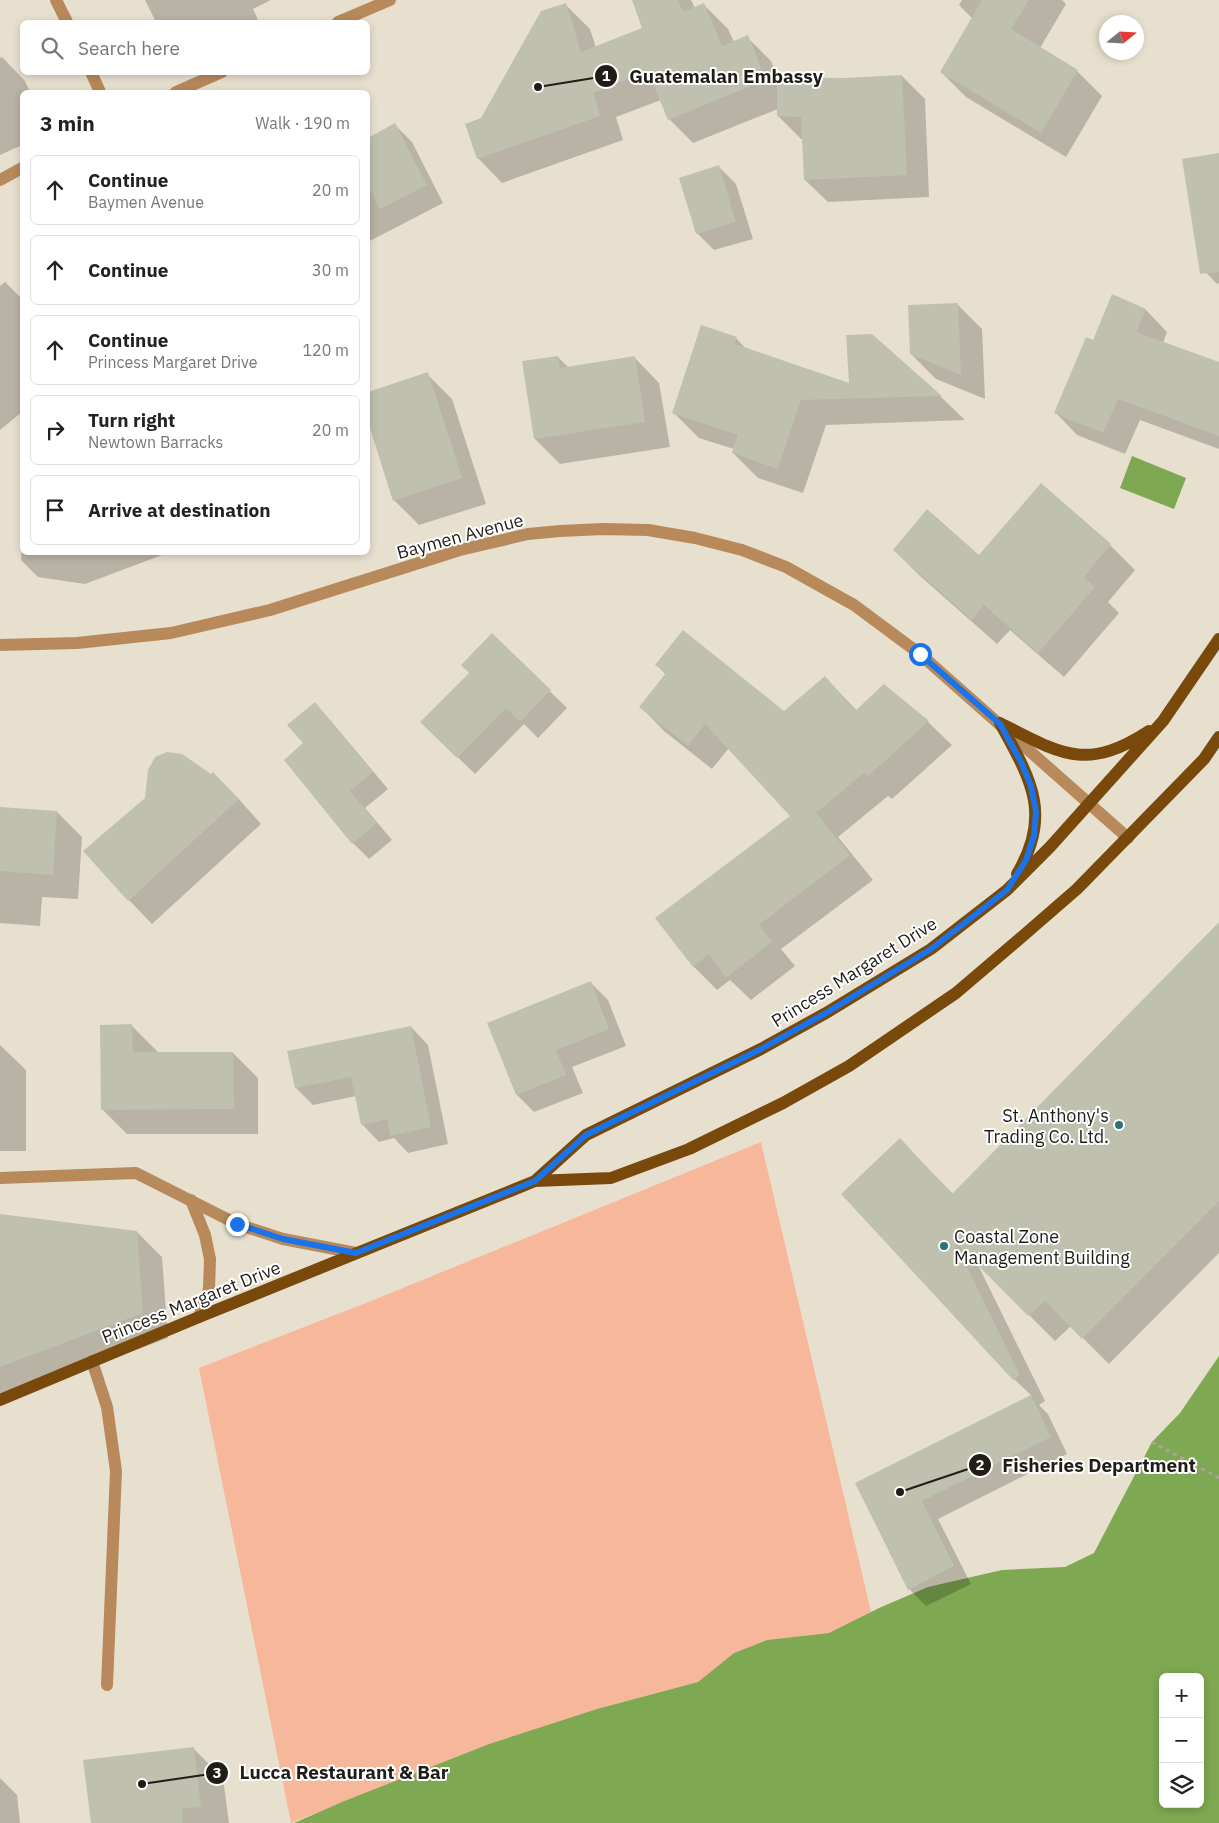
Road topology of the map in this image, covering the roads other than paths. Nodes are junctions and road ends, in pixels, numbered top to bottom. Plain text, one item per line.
1 (56, 0) edge
2 (390, 0) edge
3 (66, 20) edge
4 (343, 20) edge
5 (92, 75) edge
6 (215, 75) edge
7 (99, 90) edge
8 (181, 90) edge
9 (20, 169) edge
10 (0, 180) edge
11 (1219, 639) edge
12 (0, 645) edge
13 (1163, 721) junction
14 (1000, 724) junction
15 (1219, 737) edge
16 (1090, 804) junction
17 (1128, 838) junction
18 (1007, 890) junction
19 (0, 1178) edge
20 (535, 1181) junction
21 (191, 1200) junction
22 (356, 1253) junction
23 (199, 1316) junction
24 (92, 1361) junction
25 (0, 1400) edge
26 (107, 1685) dead end

1 - 3 street
2 - 4 street
5 - 7 street
6 - 8 street
9 - 10 street
11 - 13 main road, Princess Margaret Drive
12 - 14 street, Baymen Avenue
13 - 14 main road
13 - 16 main road, Princess Margaret Drive
14 - 16 street, Baymen Avenue
14 - 18 main road
15 - 17 main road, Princess Margaret Drive
16 - 17 street, Baymen Avenue
16 - 18 main road, Princess Margaret Drive
17 - 20 main road, Princess Margaret Drive
18 - 20 main road, Princess Margaret Drive
19 - 21 street
20 - 22 main road, Princess Margaret Drive
21 - 22 street
21 - 23 street
22 - 23 main road, Princess Margaret Drive
23 - 24 main road, Princess Margaret Drive
24 - 25 main road, Princess Margaret Drive
24 - 26 street

